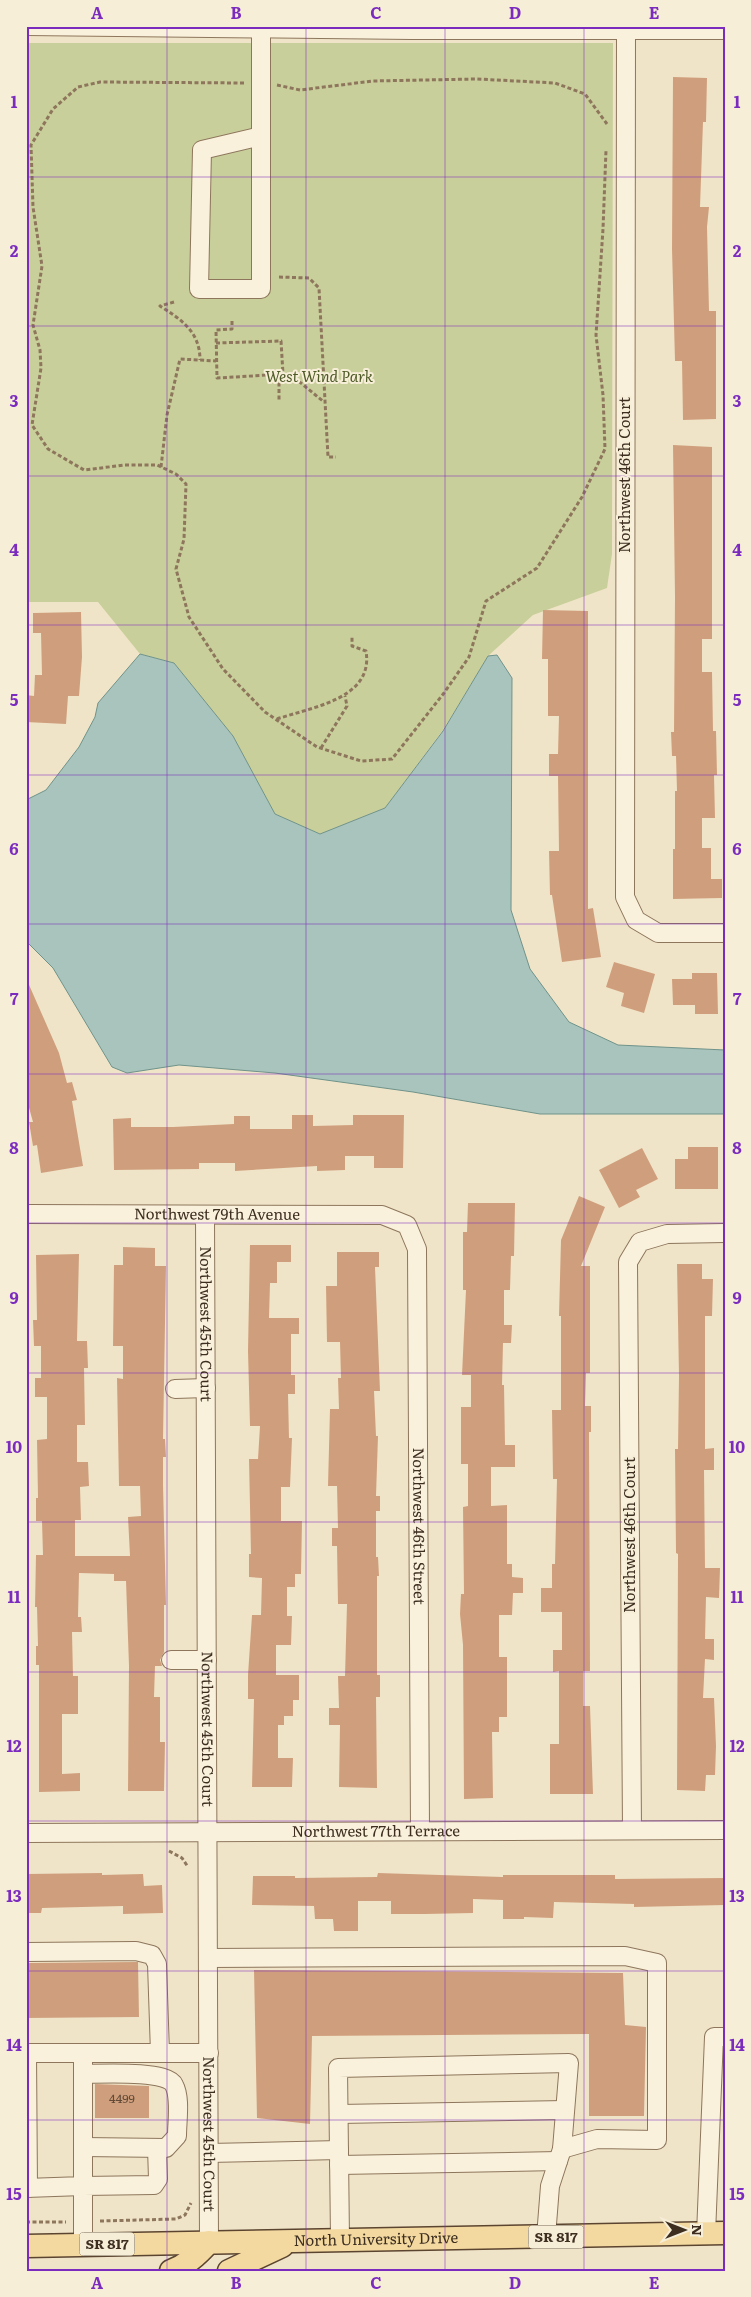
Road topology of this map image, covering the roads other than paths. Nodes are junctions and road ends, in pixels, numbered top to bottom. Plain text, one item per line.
1 (26, 26) edge
2 (203, 27) edge
3 (412, 28) edge
4 (261, 29) junction
5 (626, 29) edge
6 (725, 30) edge
7 (261, 136) junction
8 (725, 933) edge
9 (26, 1214) edge
10 (206, 1215) junction
11 (407, 1225) joint
12 (725, 1233) edge
13 (206, 1388) junction
14 (175, 1389) dead end
15 (171, 1660) dead end
16 (207, 1660) junction
17 (632, 1830) junction
18 (725, 1830) edge
19 (420, 1831) junction
20 (26, 1833) edge
21 (208, 1833) junction
22 (26, 1952) edge
23 (208, 1958) junction
24 (725, 2037) edge
25 (160, 2053) junction
26 (27, 2054) edge
27 (83, 2054) junction
28 (209, 2054) junction
29 (83, 2074) junction
30 (565, 2110) junction
31 (338, 2114) junction
32 (717, 2138) edge
33 (83, 2147) junction
34 (157, 2148) junction
35 (209, 2153) junction
36 (560, 2155) junction
37 (339, 2158) junction
38 (83, 2186) junction
39 (27, 2188) edge
40 (716, 2234) edge
41 (546, 2237) junction
42 (340, 2240) junction
43 (292, 2241) junction
44 (210, 2242) junction
45 (83, 2244) junction
46 (26, 2246) edge
47 (171, 2271) edge
48 (229, 2271) edge

1 - 2 street
2 - 4 street
3 - 4 street
3 - 5 street
4 - 7 street
5 - 6 street
5 - 8 street, Northwest 46th Court
7 - 7 street
9 - 10 street, Northwest 79th Avenue
10 - 11 street, Northwest 79th Avenue
10 - 13 street, Northwest 45th Court
11 - 19 street, Northwest 46th Street
12 - 17 street, Northwest 46th Court
13 - 14 street
13 - 16 street, Northwest 45th Court
15 - 16 street
16 - 21 street, Northwest 45th Court
17 - 18 street, Northwest 77th Terrace
17 - 19 street, Northwest 77th Terrace
19 - 21 street, Northwest 77th Terrace
20 - 21 street, Northwest 77th Terrace
21 - 23 street, Northwest 45th Court
22 - 25 street
23 - 28 street, Northwest 45th Court
23 - 36 street
24 - 32 street
25 - 27 street
25 - 28 street
26 - 27 street
26 - 39 street
27 - 29 street
28 - 35 street, Northwest 45th Court
29 - 33 street
29 - 34 street
30 - 31 street
30 - 31 street
30 - 36 street
31 - 37 street
32 - 40 street
33 - 34 street
33 - 38 street
34 - 38 street
35 - 37 street
35 - 44 street, Northwest 45th Court
36 - 37 street
36 - 41 street
37 - 42 street
38 - 39 street
38 - 45 street
40 - 41 main road, North University Drive / SR 817
41 - 42 main road, North University Drive / SR 817
42 - 43 main road, North University Drive / SR 817
43 - 44 main road, North University Drive / SR 817
43 - 48 main road
44 - 45 main road, North University Drive / SR 817
44 - 47 main road
45 - 46 main road, North University Drive / SR 817

